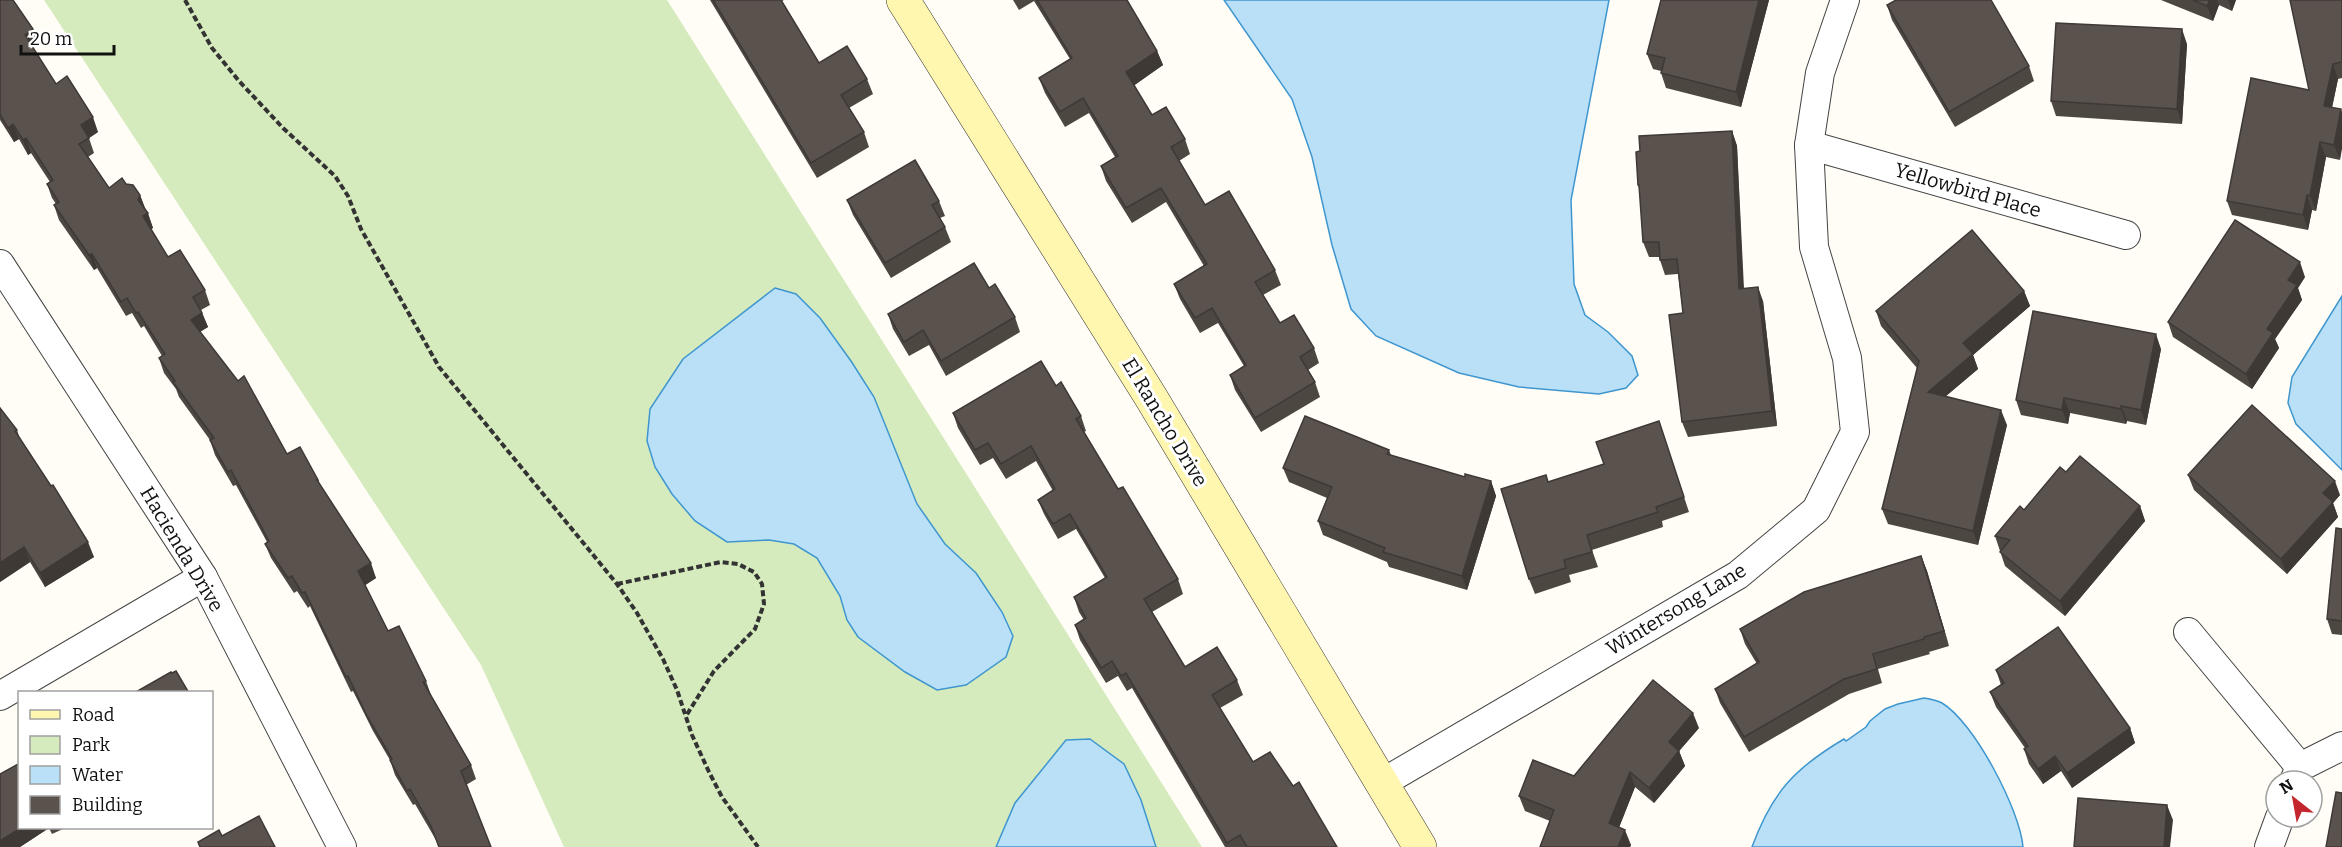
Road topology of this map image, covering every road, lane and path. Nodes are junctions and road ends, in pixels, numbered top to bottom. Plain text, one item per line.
1 (185, 0) edge
2 (903, 0) edge
3 (1845, 0) edge
4 (1809, 145) junction
5 (2126, 235) dead end
6 (0, 264) edge
7 (203, 577) junction
8 (617, 584) junction
9 (2188, 632) dead end
10 (0, 696) edge
11 (686, 716) junction
12 (2342, 746) edge
13 (2293, 769) edge
14 (2305, 769) edge
15 (1382, 783) junction
16 (2276, 829) edge
17 (342, 847) edge
18 (758, 847) edge
19 (1420, 847) edge
20 (2269, 847) edge

1 - 8 path
2 - 15 street, El Rancho Drive
3 - 4 street, Wintersong Lane
4 - 5 street, Yellowbird Place
4 - 15 street, Wintersong Lane
6 - 7 street, Hacienda Drive
7 - 10 street
7 - 17 street, Hacienda Drive
8 - 11 path
8 - 11 path
9 - 13 street
11 - 18 path
12 - 14 street
15 - 19 street, El Rancho Drive
16 - 20 street

